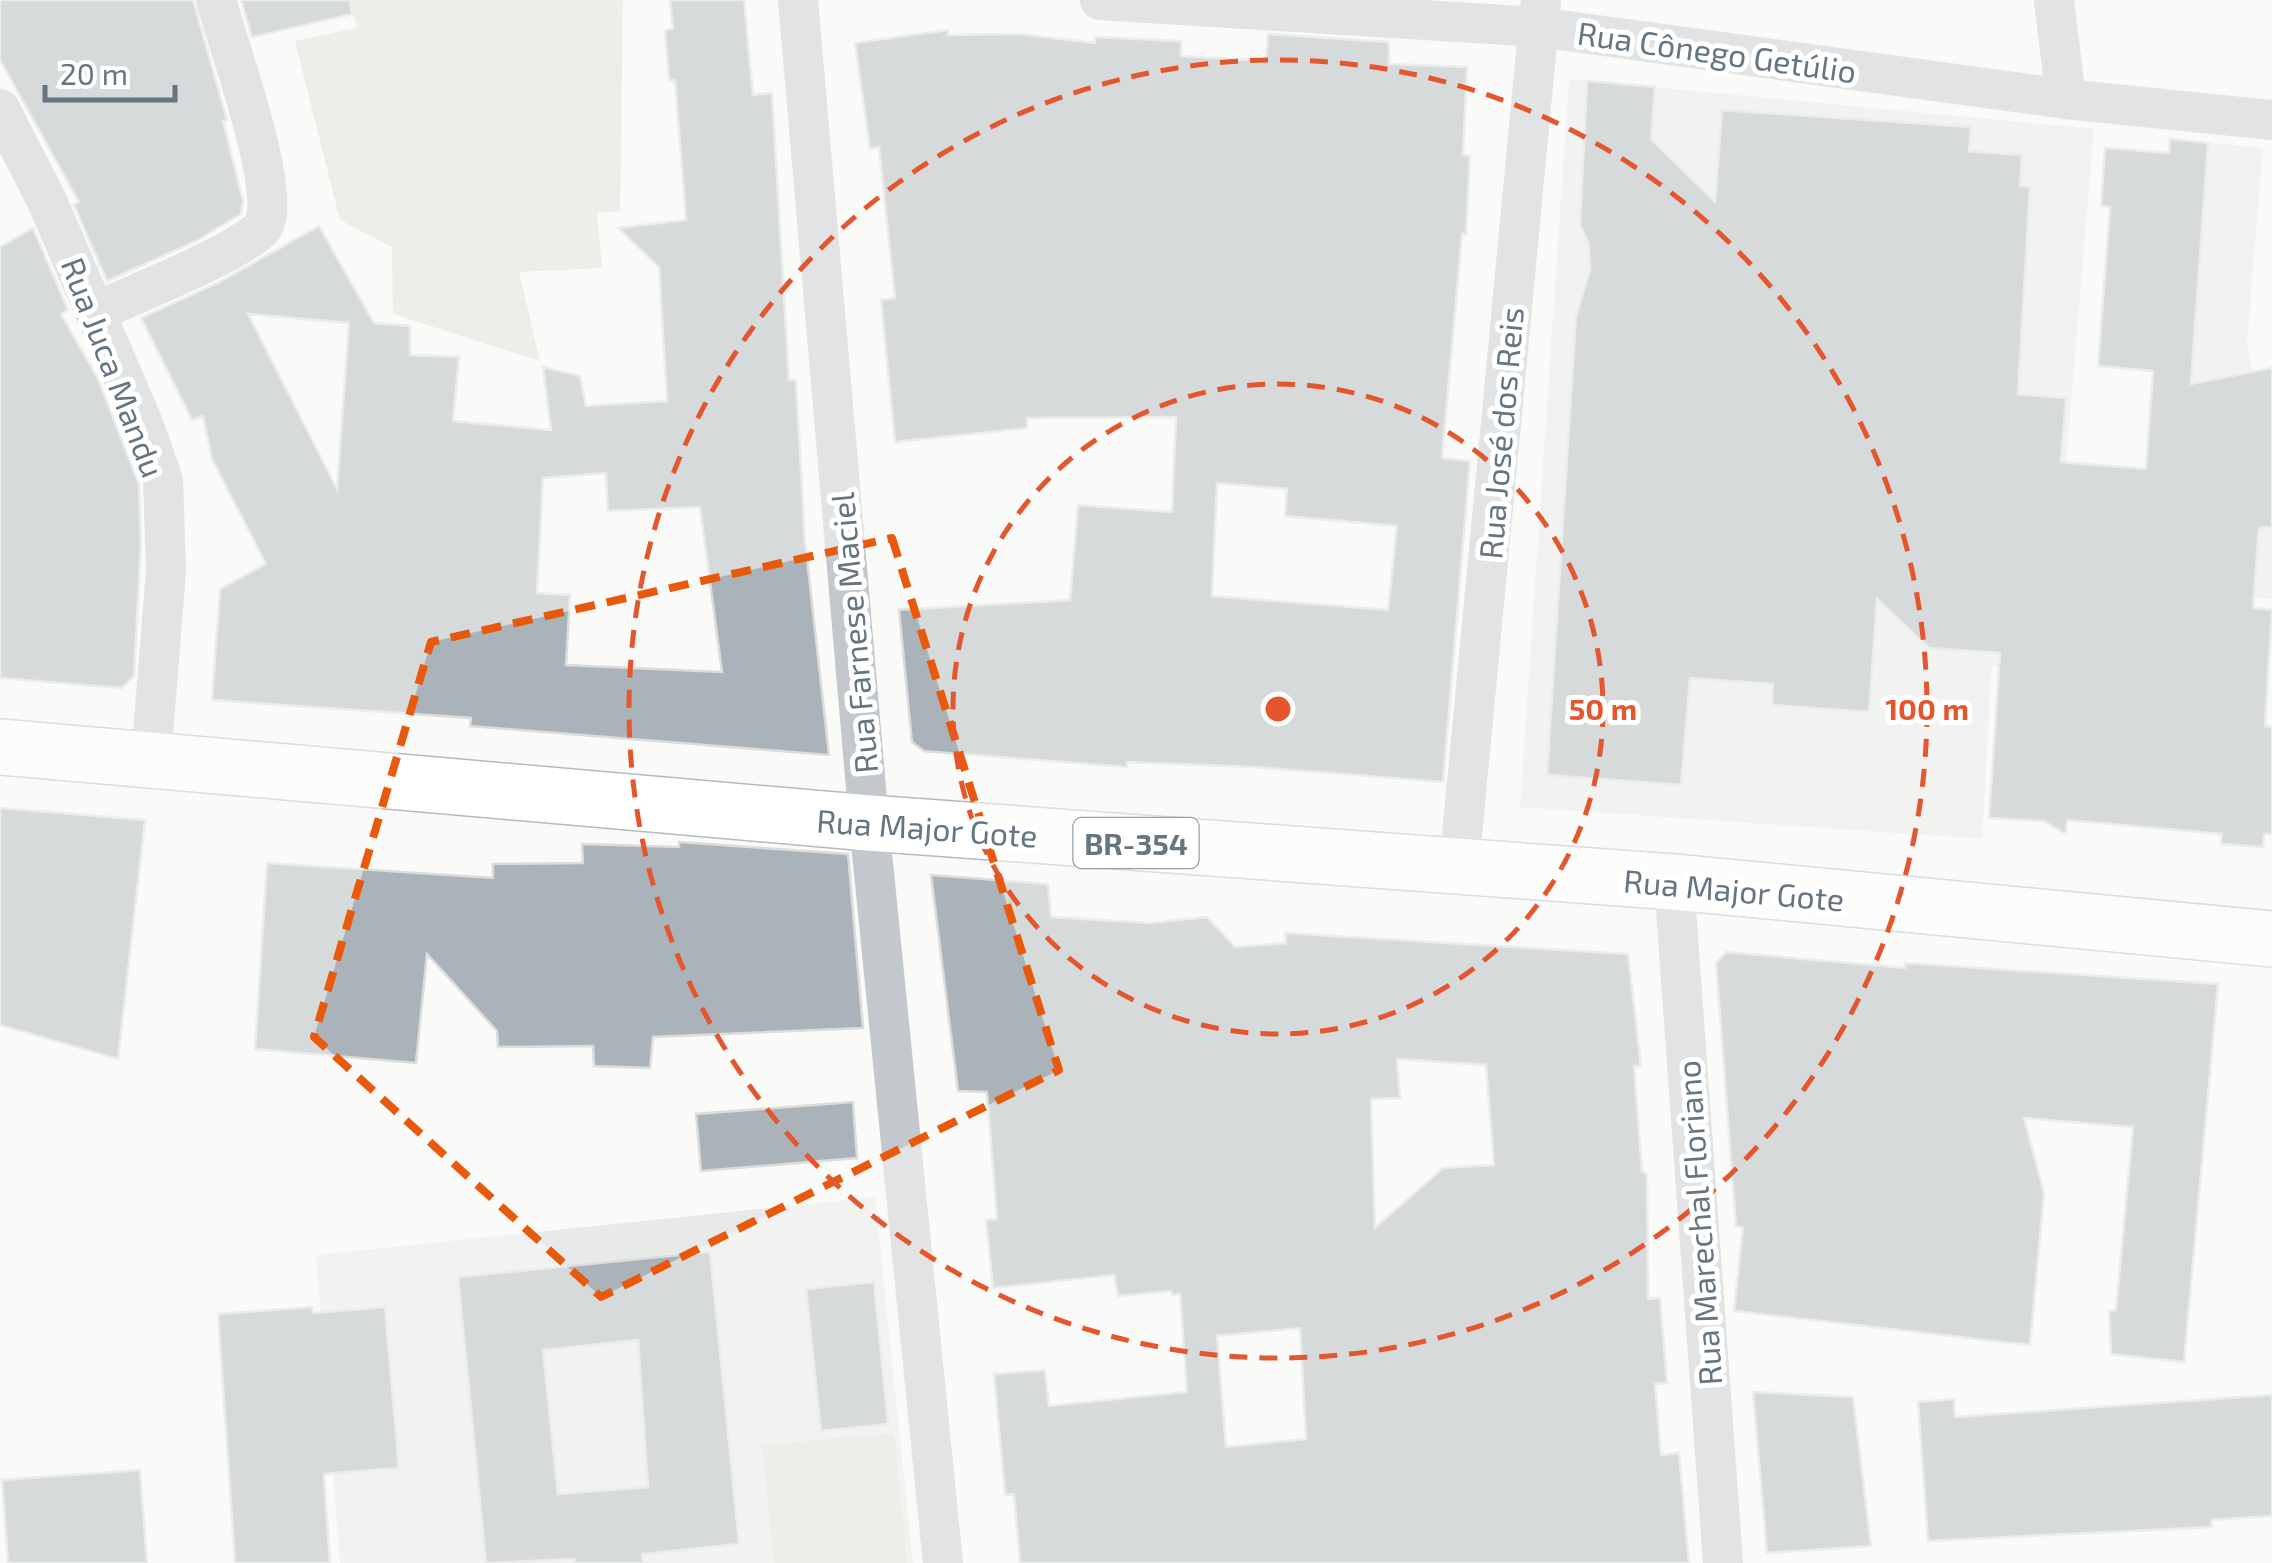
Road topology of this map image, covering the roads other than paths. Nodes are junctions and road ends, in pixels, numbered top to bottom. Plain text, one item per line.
1 (216, 0) edge
2 (798, 0) edge
3 (1100, 0) edge
4 (2054, 0) edge
5 (1540, 14) edge
6 (2066, 99) junction
7 (0, 109) edge
8 (2272, 120) edge
9 (96, 312) junction
10 (0, 748) edge
11 (151, 759) junction
12 (869, 823) junction
13 (1458, 866) junction
14 (1674, 882) junction
15 (2272, 940) edge
16 (943, 1563) edge
17 (1722, 1563) edge

1 - 9 street
2 - 12 street, Rua Farnese Maciel
3 - 5 street, Rua Cônego Getúlio
4 - 6 street
5 - 6 street, Rua Cônego Getúlio
5 - 13 street, Rua José dos Reis
6 - 8 street, Rua Cônego Getúlio
7 - 9 street, Rua Juca Mandu
9 - 11 street, Rua Juca Mandu
10 - 11 main road, Rua Major Gote / BR-354
11 - 12 main road, Rua Major Gote / BR-354
12 - 13 main road, Rua Major Gote / BR-354
12 - 16 street, Rua Farnese Maciel
13 - 14 main road, Rua Major Gote / BR-354
14 - 15 main road, Rua Major Gote / BR-354
14 - 17 street, Rua Marechal Floriano

